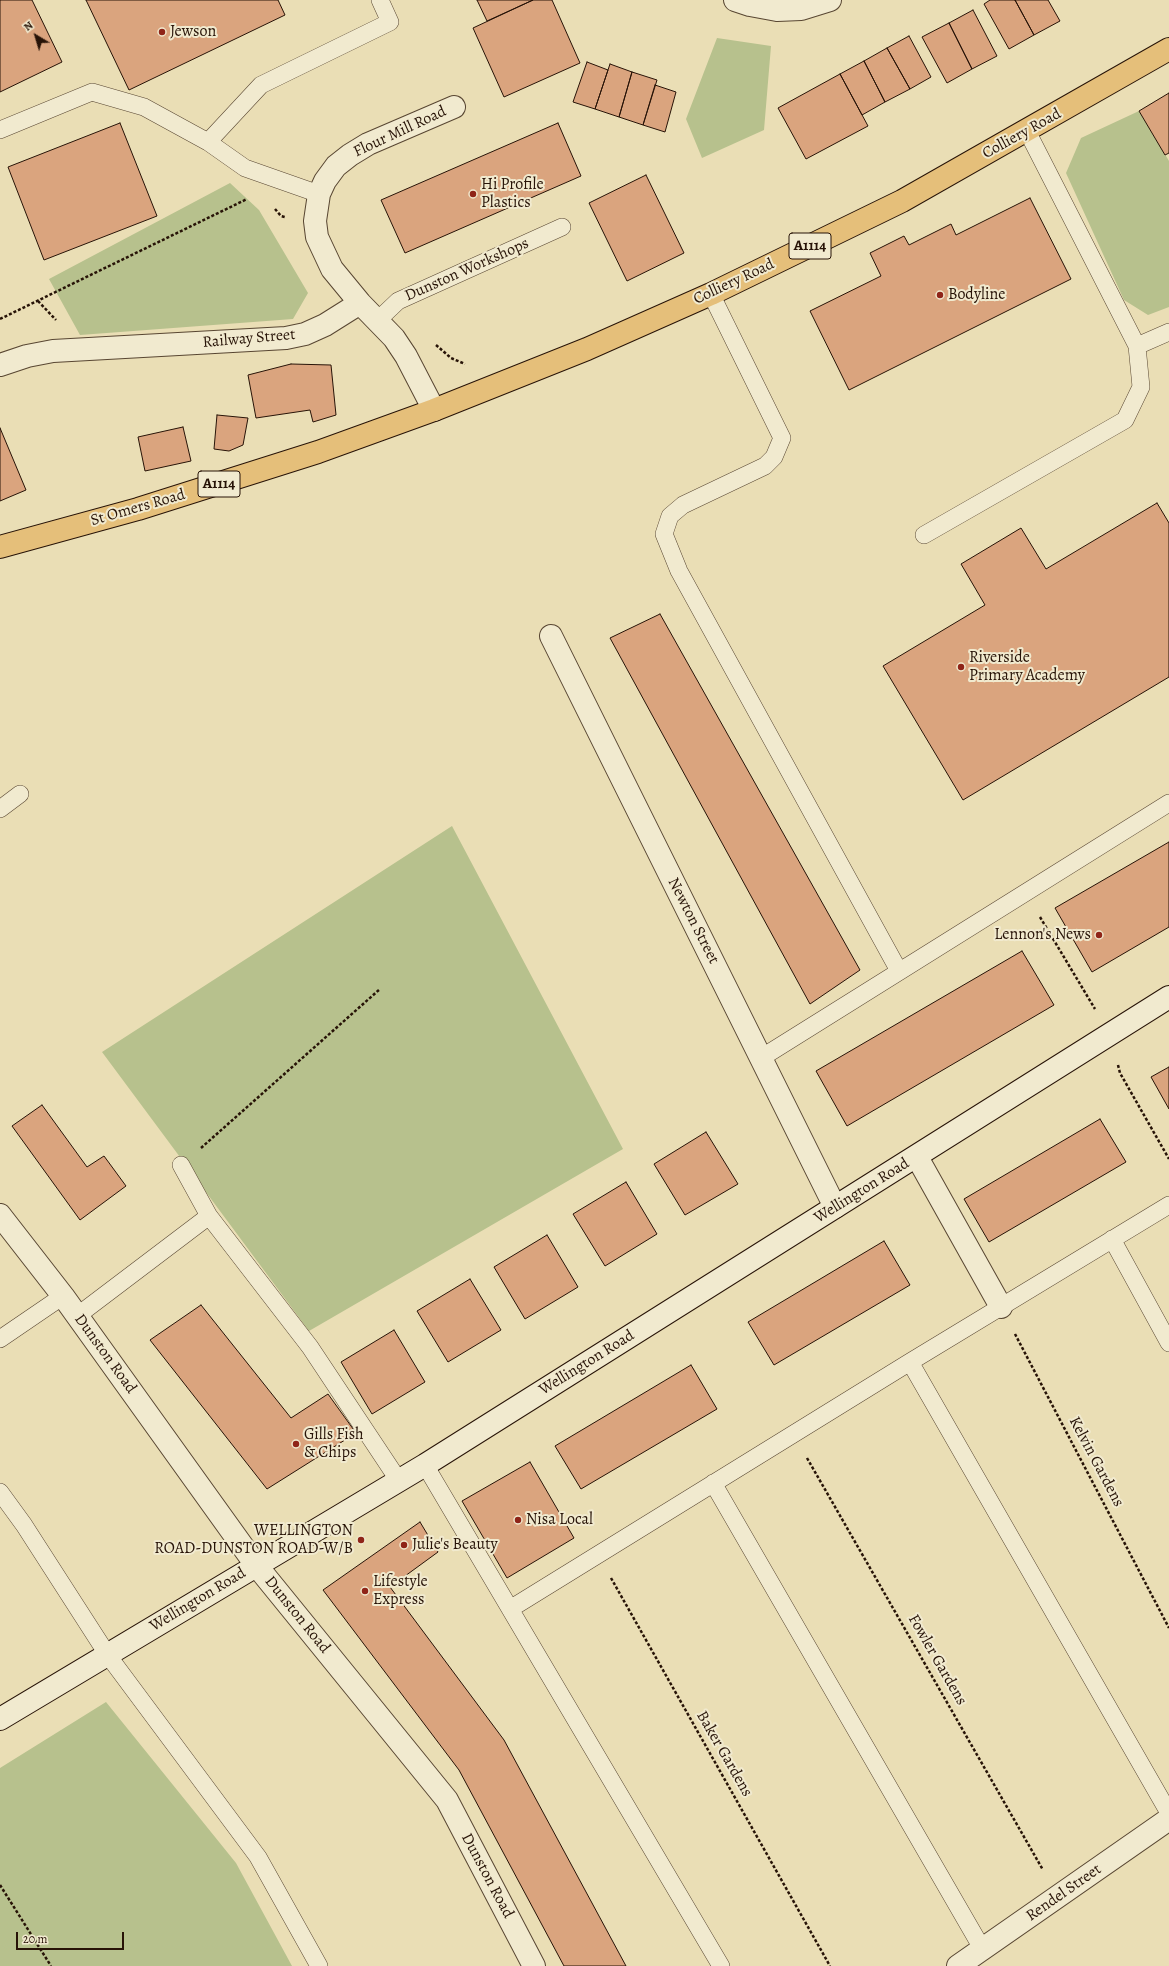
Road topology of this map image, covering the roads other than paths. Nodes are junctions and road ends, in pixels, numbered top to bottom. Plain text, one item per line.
1 (380, 0) edge
2 (735, 0) edge
3 (830, 0) edge
4 (1169, 49) edge
5 (454, 107) dead end
6 (0, 130) edge
7 (1027, 131) junction
8 (208, 142) junction
9 (319, 194) junction
10 (562, 227) dead end
11 (711, 294) junction
12 (360, 302) junction
13 (378, 320) junction
14 (1169, 332) edge
15 (1137, 346) junction
16 (0, 365) edge
17 (434, 410) junction
18 (924, 534) dead end
19 (0, 547) edge
20 (551, 636) dead end
21 (20, 794) dead end
22 (1169, 803) edge
23 (0, 809) edge
24 (900, 971) junction
25 (1169, 997) edge
26 (761, 1058) junction
27 (916, 1157) junction
28 (182, 1165) road end
29 (1169, 1205) edge
30 (835, 1207) junction
31 (0, 1215) edge
32 (209, 1216) junction
33 (1112, 1239) junction
34 (63, 1296) junction
35 (1001, 1307) junction
36 (77, 1316) junction
37 (0, 1338) edge
38 (1169, 1343) edge
39 (910, 1362) junction
40 (425, 1465) junction
41 (399, 1481) junction
42 (712, 1483) junction
43 (0, 1492) edge
44 (256, 1565) junction
45 (510, 1609) junction
46 (107, 1654) junction
47 (0, 1719) edge
48 (1169, 1813) edge
49 (1169, 1819) edge
50 (983, 1950) junction
51 (319, 1966) edge
52 (534, 1966) edge
53 (721, 1966) edge
54 (958, 1966) edge

1 - 8 lane
2 - 3 street
4 - 7 main road, Colliery Road / A1114
5 - 9 street, Flour Mill Road
6 - 8 lane
7 - 11 main road, Colliery Road / A1114
7 - 15 lane
8 - 9 lane
9 - 12 street, Flour Mill Road
10 - 13 lane, Dunston Workshops
11 - 17 main road, Colliery Road / A1114
11 - 24 lane
12 - 13 street
12 - 16 street, Railway Street
13 - 17 street
14 - 15 lane
15 - 18 lane
17 - 19 main road, St Omers Road / A1114
20 - 26 street, Newton Street
21 - 23 lane
22 - 24 lane
24 - 26 lane
25 - 27 street, Wellington Road
26 - 30 street, Newton Street
27 - 30 street, Wellington Road
27 - 35 street
28 - 32 lane
29 - 33 lane
30 - 40 street, Wellington Road
31 - 34 street, Dunston Road
32 - 36 lane
32 - 41 lane
33 - 35 lane
33 - 38 lane
34 - 36 street, Dunston Road
34 - 37 lane
35 - 39 lane
36 - 44 street, Dunston Road
39 - 42 lane
39 - 48 lane
40 - 41 street, Wellington Road
40 - 45 lane
41 - 44 street, Wellington Road
42 - 45 lane
42 - 50 lane
43 - 46 lane
44 - 46 street, Wellington Road
44 - 52 street, Dunston Road
45 - 53 lane
46 - 47 street, Wellington Road
46 - 51 lane
49 - 50 street, Rendel Street
50 - 54 street, Rendel Street

